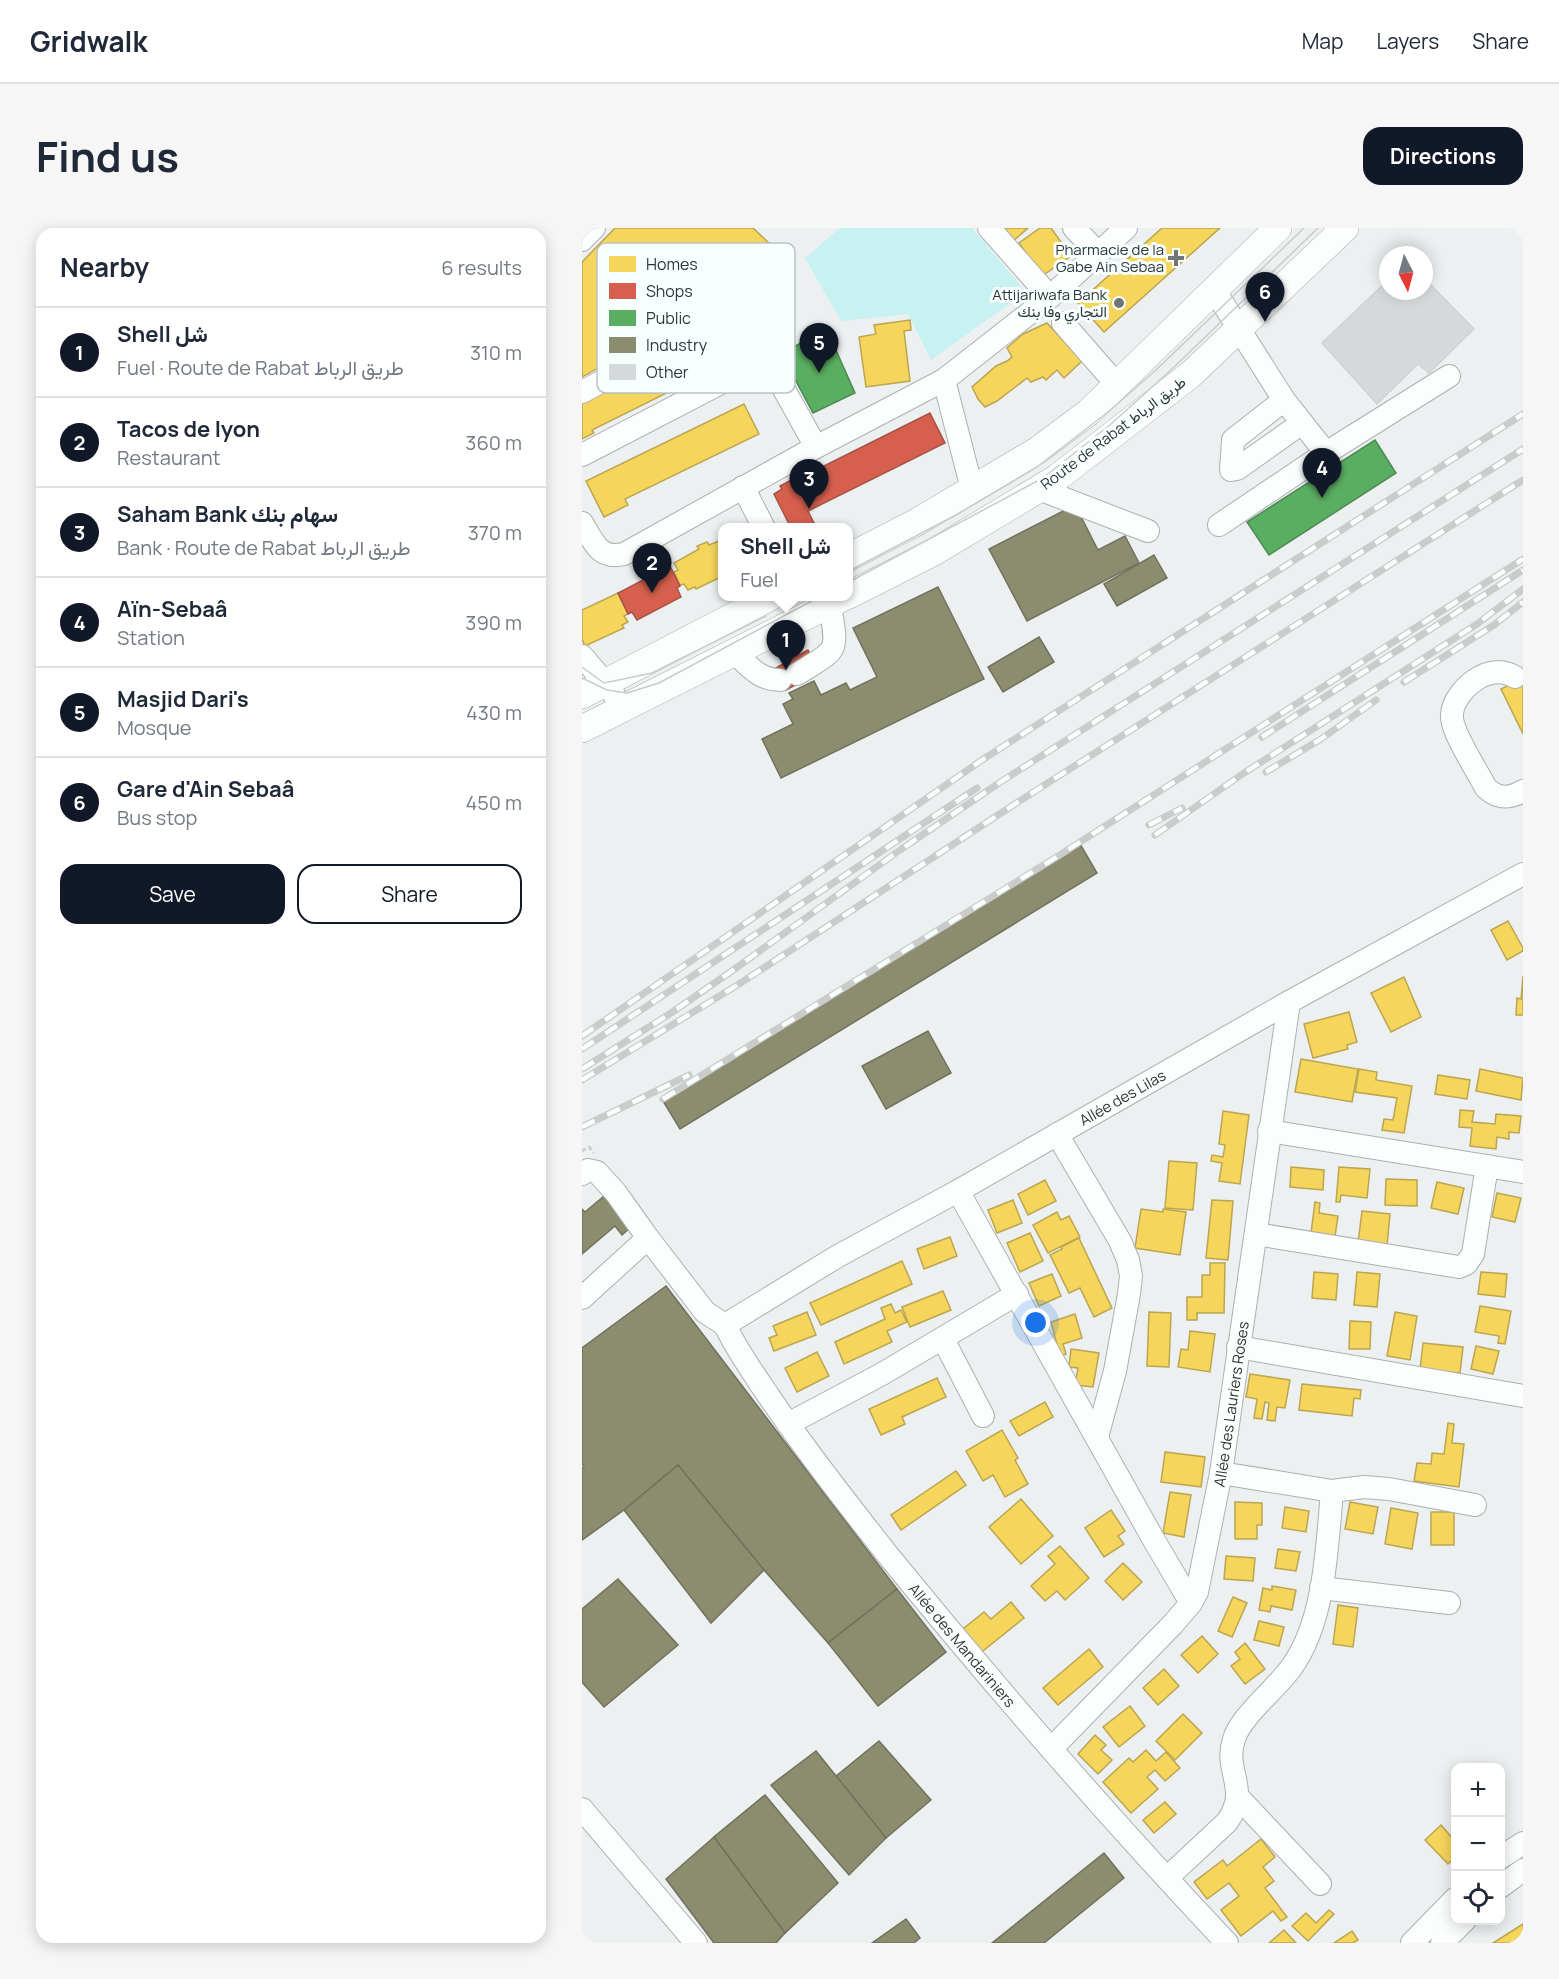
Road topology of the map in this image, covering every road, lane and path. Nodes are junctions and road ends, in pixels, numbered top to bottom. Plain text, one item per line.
1 (594, 228) edge
2 (988, 228) edge
3 (1074, 228) edge
4 (1126, 228) edge
5 (1345, 228) edge
6 (1268, 232) edge
7 (582, 240) edge
8 (1098, 253) junction
9 (1215, 291) junction
10 (1050, 297) junction
11 (1063, 323) dead end
12 (1238, 329) junction
13 (1449, 376) dead end
14 (944, 380) junction
15 (597, 384) edge
16 (1118, 386) junction
17 (582, 392) edge
18 (701, 393) edge
19 (786, 393) edge
20 (1284, 400) junction
21 (1302, 423) junction
22 (816, 447) junction
23 (1326, 453) junction
24 (582, 455) edge
25 (743, 487) junction
26 (972, 489) junction
27 (1039, 489) junction
28 (582, 523) edge
29 (761, 523) edge
30 (1219, 525) dead end
31 (1148, 531) dead end
32 (853, 555) edge
33 (853, 593) edge
34 (764, 601) edge
35 (838, 601) edge
36 (842, 601) edge
37 (735, 653) junction
38 (582, 656) edge
39 (1515, 677) dead end
40 (593, 689) edge
41 (622, 710) junction
42 (585, 722) edge
43 (1523, 791) edge
44 (1523, 874) edge
45 (1289, 1002) junction
46 (1269, 1131) junction
47 (1057, 1134) junction
48 (1487, 1166) junction
49 (1523, 1172) edge
50 (582, 1174) edge
51 (958, 1191) junction
52 (1256, 1234) junction
53 (648, 1238) junction
54 (1017, 1294) junction
55 (582, 1298) edge
56 (725, 1325) junction
57 (943, 1339) junction
58 (1238, 1347) junction
59 (1523, 1396) edge
60 (983, 1416) dead end
61 (788, 1424) junction
62 (1097, 1437) junction
63 (1221, 1473) junction
64 (1332, 1491) junction
65 (1475, 1505) dead end
66 (1321, 1588) junction
67 (1191, 1603) junction
68 (1449, 1603) dead end
69 (1051, 1749) junction
70 (1238, 1797) junction
71 (582, 1809) edge
72 (1523, 1843) edge
73 (1505, 1855) edge
74 (1167, 1878) junction
75 (1320, 1884) dead end
76 (1451, 1903) edge
77 (1460, 1925) edge
78 (696, 1943) edge
79 (1227, 1943) edge
80 (1412, 1943) edge
81 (1442, 1943) edge

1 - 7 street
2 - 10 street
3 - 8 street
4 - 8 street
5 - 12 main road, Route de Rabat طريق الرباط
6 - 9 main road
8 - 10 street
9 - 12 street
9 - 16 main road
10 - 14 street
11 - 16 street
12 - 20 street
12 - 27 main road, Route de Rabat طريق الرباط
13 - 23 street
14 - 22 street
14 - 26 street
15 - 17 street
16 - 26 main road
18 - 24 street
19 - 22 street
20 - 21 street
20 - 21 street
21 - 23 street
22 - 25 street
23 - 30 street
25 - 28 street
25 - 29 street
26 - 32 main road
27 - 31 street
27 - 33 main road, Route de Rabat طريق الرباط
34 - 40 main road
35 - 37 main road, Route de Rabat طريق الرباط
36 - 37 street
37 - 41 main road, Route de Rabat طريق الرباط
38 - 40 street
39 - 43 street
40 - 41 street
41 - 42 main road, Route de Rabat طريق الرباط
44 - 45 street, Allée des Lilas
45 - 46 street, Allée des Lauriers Roses
45 - 47 street, Allée des Lilas
46 - 48 street
46 - 52 street, Allée des Lauriers Roses
47 - 51 street, Allée des Lilas
47 - 62 street
48 - 49 street
48 - 52 street
50 - 53 street
51 - 54 street
51 - 56 street, Allée des Lilas
52 - 58 street, Allée des Lauriers Roses
53 - 55 street
53 - 56 street
54 - 57 street
54 - 62 street
56 - 61 street, Allée des Mandariniers
57 - 60 street
57 - 61 street
58 - 59 street
58 - 63 street, Allée des Lauriers Roses
61 - 69 street, Allée des Mandariniers
62 - 67 street
63 - 64 street
63 - 67 street, Allée des Lauriers Roses
64 - 65 street
64 - 66 street
66 - 68 street
66 - 70 street
67 - 69 street, Allée des Lauriers Roses
69 - 74 street, Allée des Mandariniers
70 - 74 street
70 - 75 street
71 - 78 street
72 - 73 street
74 - 79 street, Allée des Mandariniers
76 - 80 street
77 - 81 street

